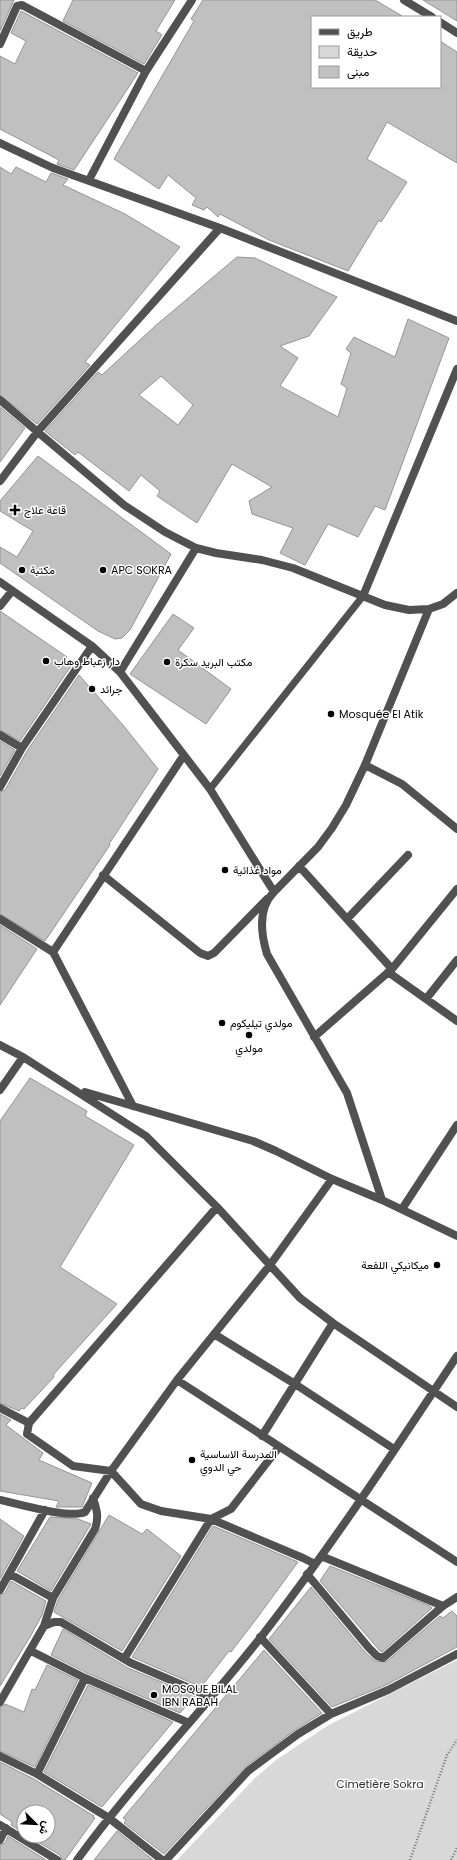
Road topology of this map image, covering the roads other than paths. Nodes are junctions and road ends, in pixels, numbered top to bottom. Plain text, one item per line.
1 (192, 0) edge
2 (404, 0) edge
3 (430, 16) edge
4 (441, 23) edge
5 (457, 33) edge
6 (0, 44) edge
7 (146, 70) junction
8 (0, 143) edge
9 (90, 180) junction
10 (220, 228) junction
11 (457, 321) edge
12 (457, 369) edge
13 (0, 400) edge
14 (38, 431) junction
15 (0, 481) edge
16 (196, 548) junction
17 (0, 582) edge
18 (12, 591) junction
19 (457, 593) edge
20 (363, 596) junction
21 (0, 606) edge
22 (429, 609) junction
23 (92, 646) junction
24 (120, 672) junction
25 (0, 735) edge
26 (22, 748) junction
27 (184, 755) junction
28 (365, 765) junction
29 (0, 787) edge
30 (210, 789) junction
31 (457, 829) edge
32 (408, 855) dead end
33 (299, 866) junction
34 (103, 875) junction
35 (457, 889) edge
36 (272, 894) junction
37 (0, 919) edge
38 (347, 919) junction
39 (53, 952) junction
40 (457, 960) edge
41 (390, 971) junction
42 (426, 999) junction
43 (457, 1020) edge
44 (314, 1038) junction
45 (0, 1045) edge
46 (23, 1056) junction
47 (0, 1090) edge
48 (76, 1090) junction
49 (133, 1106) junction
50 (457, 1126) edge
51 (332, 1179) junction
52 (382, 1200) junction
53 (217, 1207) junction
54 (402, 1209) junction
55 (457, 1236) edge
56 (270, 1265) junction
57 (333, 1323) junction
58 (214, 1334) junction
59 (457, 1356) edge
60 (177, 1380) junction
61 (295, 1384) junction
62 (434, 1391) junction
63 (457, 1407) edge
64 (0, 1408) edge
65 (29, 1423) junction
66 (262, 1436) junction
67 (279, 1447) junction
68 (394, 1449) junction
69 (111, 1471) junction
70 (93, 1498) junction
71 (0, 1500) edge
72 (360, 1500) junction
73 (45, 1510) junction
74 (211, 1519) junction
75 (321, 1556) junction
76 (457, 1562) edge
77 (315, 1564) junction
78 (10, 1574) junction
79 (308, 1574) junction
80 (0, 1590) edge
81 (457, 1596) edge
82 (53, 1598) junction
83 (443, 1606) junction
84 (44, 1626) junction
85 (260, 1637) junction
86 (30, 1651) junction
87 (457, 1654) edge
88 (124, 1659) junction
89 (85, 1678) junction
90 (210, 1697) junction
91 (0, 1702) edge
92 (331, 1714) junction
93 (190, 1724) junction
94 (0, 1756) edge
95 (37, 1774) junction
96 (109, 1818) junction
97 (3, 1826) edge
98 (0, 1840) edge
99 (57, 1860) edge
100 (77, 1860) edge
101 (162, 1860) edge
102 (166, 1860) edge

1 - 7 street
2 - 3 street
4 - 5 street
6 - 7 street
7 - 9 street
8 - 9 street
9 - 10 street
10 - 11 street
10 - 14 street
12 - 20 street
13 - 14 street
14 - 15 street
14 - 16 street
16 - 20 street
16 - 24 street
17 - 18 street
18 - 21 street
18 - 23 street
19 - 22 street
20 - 22 street
20 - 30 lane
22 - 28 street
23 - 24 street
23 - 26 street
24 - 27 street
25 - 26 street
26 - 29 street
27 - 30 street
27 - 34 street
28 - 31 street
28 - 33 street
30 - 36 street
32 - 38 street
33 - 36 street
33 - 38 street
34 - 36 street
34 - 39 street
35 - 41 street
36 - 44 street
37 - 39 street
38 - 41 street
39 - 49 street
40 - 42 street
41 - 42 street
41 - 44 street
42 - 43 street
44 - 52 street
45 - 46 street
46 - 47 street
46 - 48 street
48 - 49 street
48 - 53 street
49 - 51 street
50 - 54 street
51 - 52 street
51 - 56 street
52 - 54 street
53 - 56 street
53 - 65 street
54 - 55 street
56 - 57 street
56 - 58 street
57 - 61 street
57 - 62 street
58 - 60 street
58 - 61 street
59 - 62 street
60 - 66 street
60 - 69 street
61 - 66 street
61 - 68 street
62 - 63 street
62 - 68 street
64 - 65 street
65 - 69 street
66 - 67 street
67 - 72 street
67 - 74 street
68 - 72 street
69 - 70 street
69 - 74 street
70 - 73 street
70 - 82 street
71 - 73 street
72 - 75 street
72 - 76 street
73 - 78 street
74 - 77 street
74 - 88 street
75 - 77 street
75 - 83 street
77 - 79 street
78 - 80 street
78 - 82 street
79 - 83 street
79 - 85 street
81 - 83 street
82 - 84 street
84 - 86 street
84 - 88 street
85 - 90 street
85 - 92 street
86 - 89 street
86 - 91 street
87 - 92 street
88 - 90 street
89 - 93 street
89 - 95 street
90 - 93 street
92 - 102 street
93 - 96 street
94 - 95 street
95 - 96 street
96 - 100 street
96 - 101 street
97 - 98 street
97 - 99 street

